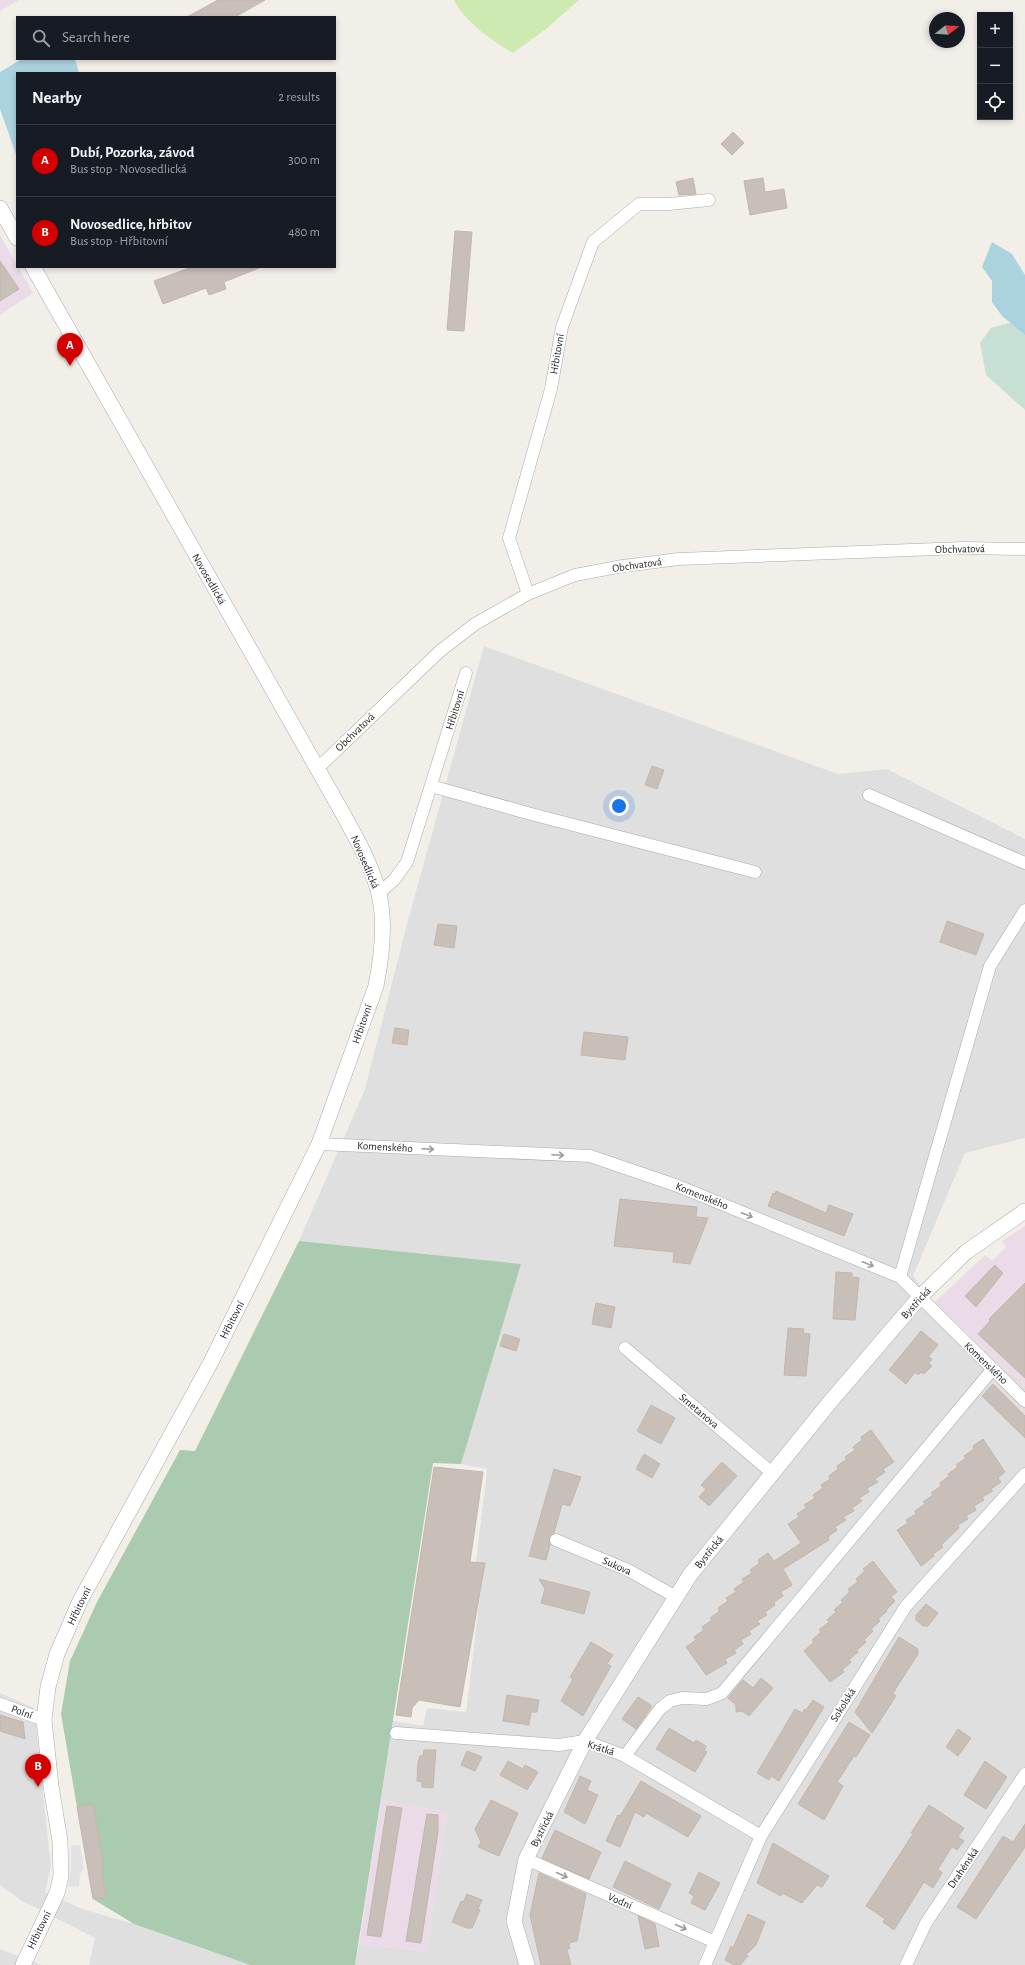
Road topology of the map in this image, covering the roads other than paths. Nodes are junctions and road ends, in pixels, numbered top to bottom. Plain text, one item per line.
1 (709, 200) dead end
2 (0, 208) edge
3 (16, 236) edge
4 (34, 268) edge
5 (1025, 549) edge
6 (528, 594) junction
7 (466, 673) dead end
8 (317, 769) junction
9 (431, 786) junction
10 (869, 795) dead end
11 (1025, 863) edge
12 (754, 872) dead end
13 (379, 894) junction
14 (1025, 910) edge
15 (319, 1144) junction
16 (1025, 1211) edge
17 (900, 1277) junction
18 (919, 1298) junction
19 (625, 1348) dead end
20 (992, 1370) junction
21 (1025, 1401) edge
22 (772, 1473) junction
23 (1025, 1474) edge
24 (556, 1540) dead end
25 (676, 1597) junction
26 (0, 1704) edge
27 (44, 1720) junction
28 (396, 1733) dead end
29 (585, 1741) junction
30 (625, 1756) junction
31 (1025, 1774) edge
32 (761, 1836) junction
33 (526, 1859) junction
34 (715, 1942) junction
35 (23, 1965) edge
36 (527, 1965) edge
37 (705, 1965) edge
38 (906, 1965) edge

1 - 6 street, Hřbitovní
2 - 3 street
4 - 8 street, Novosedlická
5 - 6 street, Obchvatová
6 - 8 street, Obchvatová
7 - 9 street, Hřbitovní
8 - 13 street, Novosedlická
9 - 12 street
9 - 13 street, Hřbitovní
10 - 11 street
13 - 15 street, Hřbitovní
14 - 17 street
15 -> 17 street, Komenského
15 - 27 street, Hřbitovní
16 - 18 street, Bystřická
17 - 18 street, Komenského
18 - 20 street, Komenského
18 - 22 street, Bystřická
19 - 22 street, Smetanova
20 - 21 street, Komenského
20 - 30 street
22 - 25 street, Bystřická
23 - 32 street, Sokolská
24 - 25 street, Sukova
25 - 29 street, Bystřická
26 - 27 street, Polní
27 - 35 street, Hřbitovní
28 - 29 street, Krátká
29 - 30 street, Krátká
29 - 33 street, Bystřická
30 - 32 street, Krátká
31 - 38 street, Drahénská
32 - 34 street, Sokolská
33 -> 34 street, Vodní
33 - 36 street, Bystřická
34 - 37 street, Sokolská

